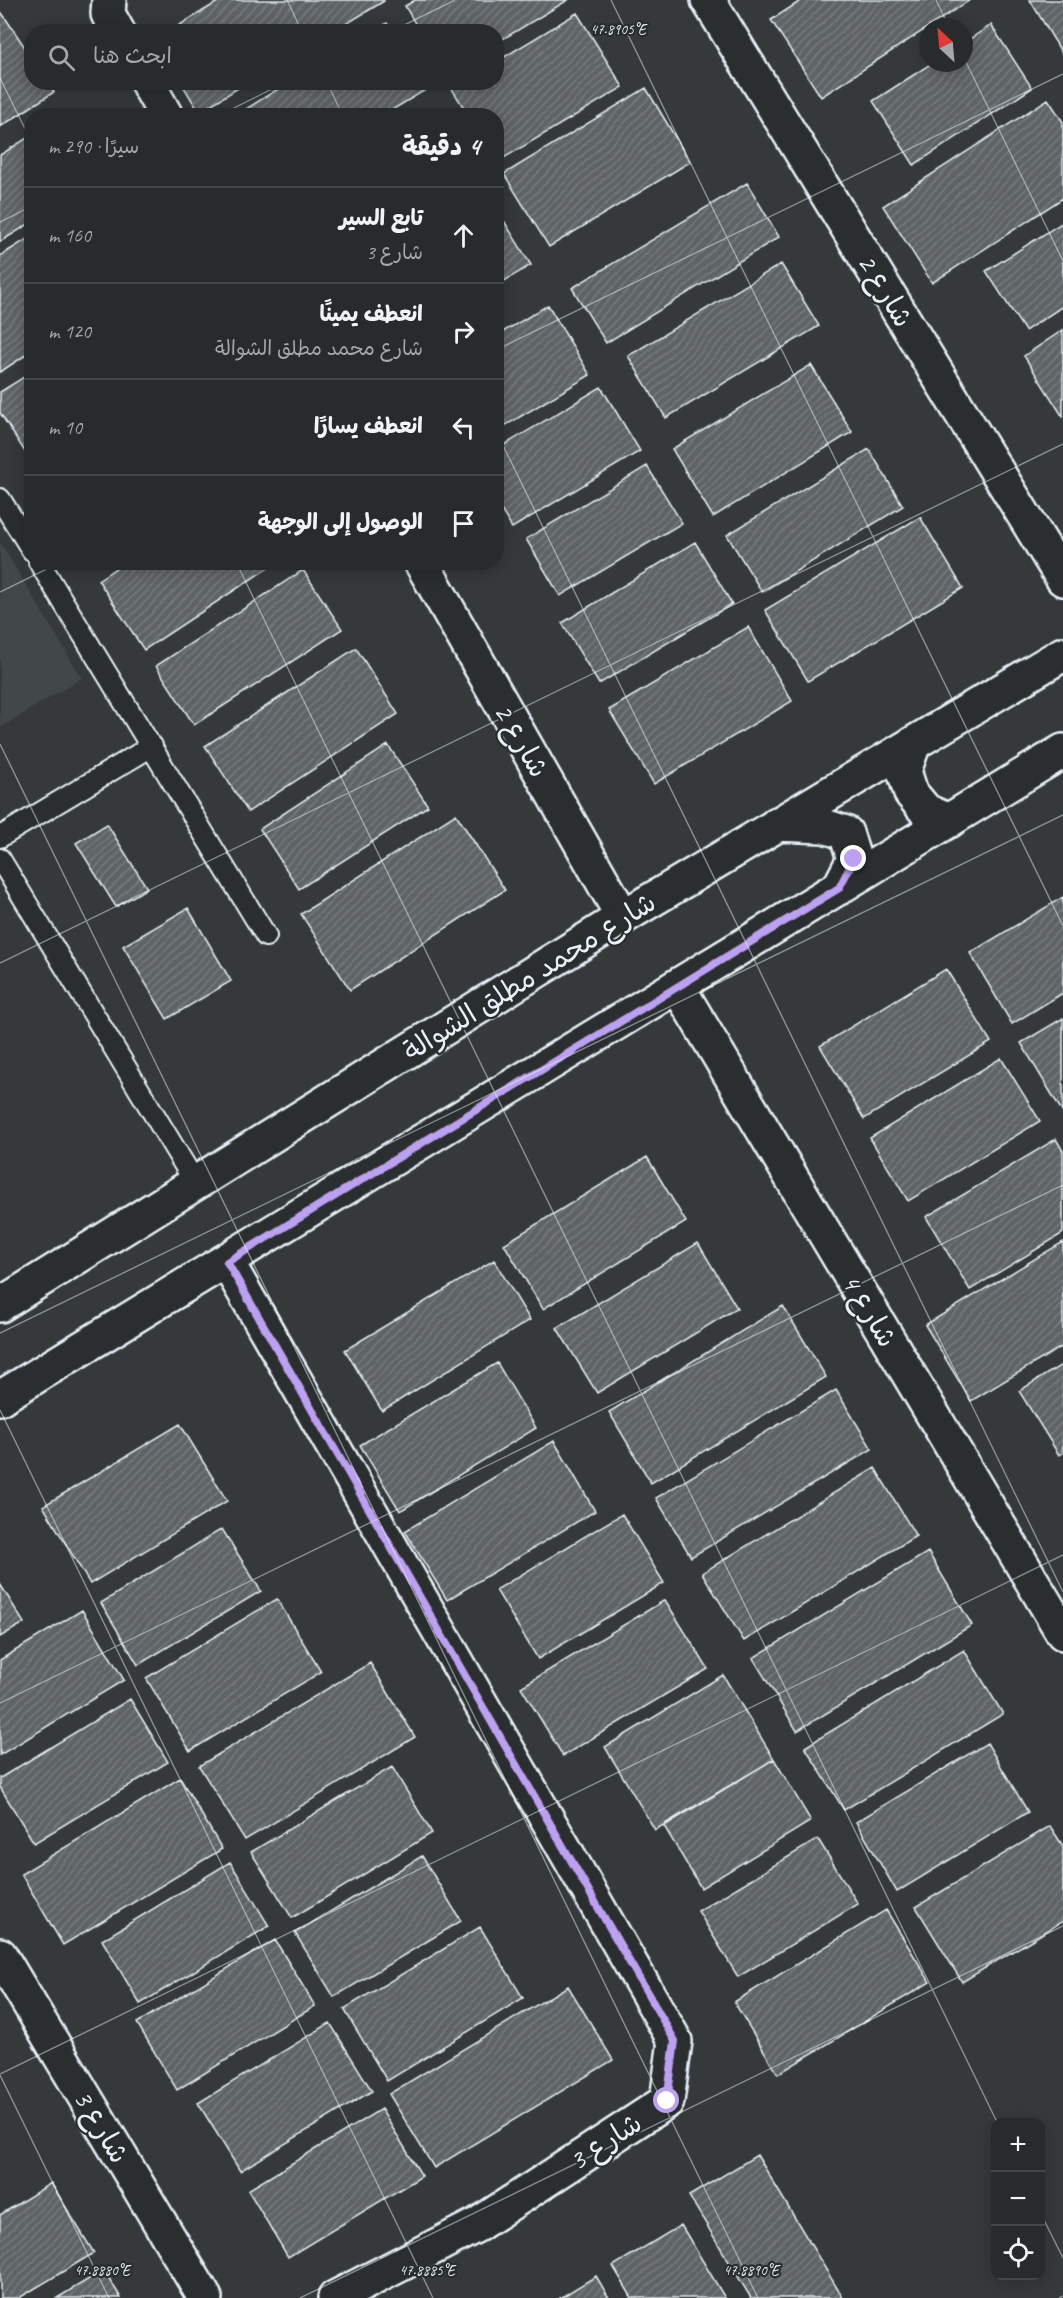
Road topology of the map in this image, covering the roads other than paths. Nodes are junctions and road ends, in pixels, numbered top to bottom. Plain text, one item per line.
1 (109, 0) edge
2 (708, 0) edge
3 (114, 24) edge
4 (151, 90) edge
5 (162, 108) edge
6 (0, 499) edge
7 (24, 537) edge
8 (44, 570) edge
9 (426, 570) edge
10 (1063, 579) edge
11 (1063, 654) edge
12 (914, 743) junction
13 (152, 746) junction
14 (1063, 751) edge
15 (949, 821) junction
16 (777, 824) junction
17 (0, 837) edge
18 (0, 859) edge
19 (839, 888) junction
20 (623, 917) junction
21 (266, 936) dead end
22 (678, 987) junction
23 (196, 1184) junction
24 (227, 1262) junction
25 (0, 1305) edge
26 (0, 1398) edge
27 (1063, 1633) edge
28 (0, 1955) edge
29 (205, 2298) edge
30 (335, 2298) edge

1 - 3 street
2 - 10 street, شارع 2
4 - 5 street
6 - 7 lane
8 - 13 lane
9 - 20 street, شارع 2
11 - 12 street, شارع محمد مطلق الشوالة
12 - 15 street
12 - 16 street, شارع محمد مطلق الشوالة
13 - 17 lane
13 - 21 lane
14 - 15 street
15 - 19 street
16 - 19 street
16 - 20 street, شارع محمد مطلق الشوالة
18 - 23 lane
19 - 22 street
20 - 23 street, شارع محمد مطلق الشوالة
22 - 24 street
22 - 27 street, شارع 4
23 - 25 street, شارع محمد مطلق الشوالة
24 - 26 street
24 - 30 street, شارع 3
28 - 29 street, شارع 3

